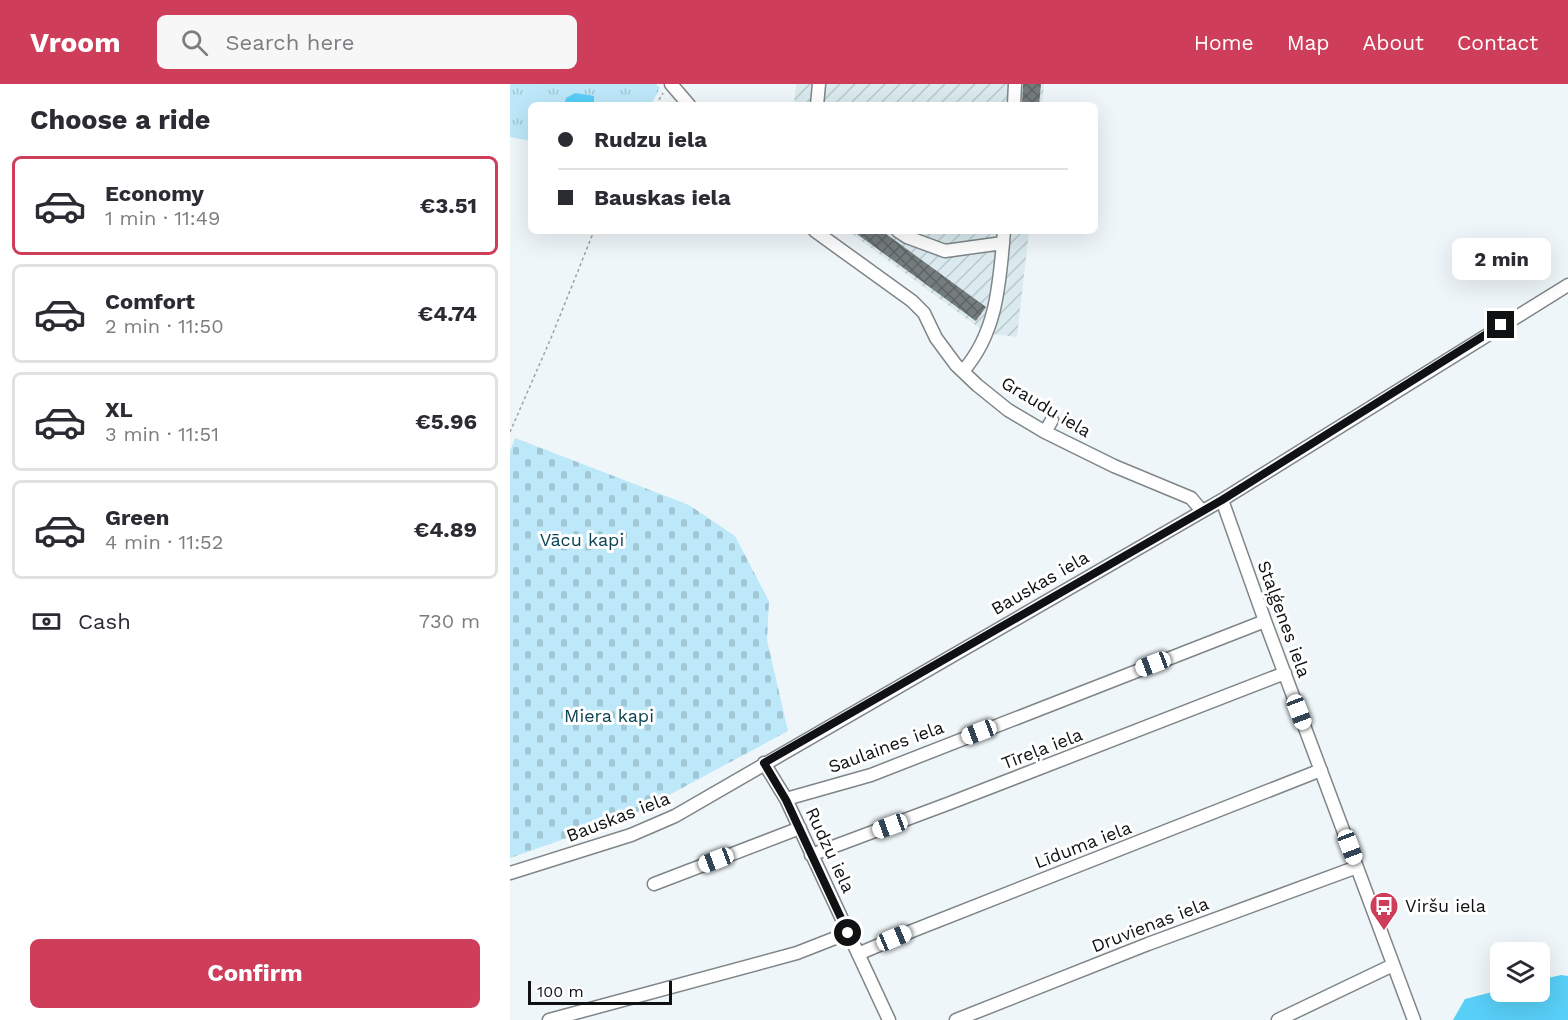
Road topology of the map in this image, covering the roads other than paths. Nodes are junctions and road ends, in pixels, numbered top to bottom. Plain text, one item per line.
1 (819, 84) edge
2 (1015, 84) edge
3 (668, 88) edge
4 (685, 102) edge
5 (817, 102) edge
6 (1014, 102) edge
7 (819, 234) edge
8 (902, 234) edge
9 (1004, 237) edge
10 (1568, 285) edge
11 (963, 371) junction
12 (1052, 420) dead end
13 (1045, 432) junction
14 (1222, 500) junction
15 (1202, 511) junction
16 (1265, 621) junction
17 (1285, 673) junction
18 (764, 763) junction
19 (1321, 770) junction
20 (786, 800) junction
21 (800, 828) junction
22 (811, 855) junction
23 (1358, 867) junction
24 (510, 873) edge
25 (654, 884) dead end
26 (848, 933) junction
27 (858, 954) junction
28 (1393, 965) junction
29 (549, 1020) edge
30 (889, 1020) edge
31 (956, 1020) edge
32 (1278, 1020) edge
33 (1414, 1020) edge

1 - 5 street
2 - 6 street
3 - 4 street
7 - 11 street, Graudu iela
8 - 9 street
9 - 11 street
10 - 14 street, Bauskas iela
11 - 13 street, Graudu iela
12 - 13 street
13 - 15 street, Graudu iela
14 - 15 street, Bauskas iela
14 - 16 street, Staļģenes iela
15 - 18 street, Bauskas iela
16 - 17 street, Staļģenes iela
16 - 20 street, Saulaines iela
17 - 19 street, Staļģenes iela
17 - 22 street, Tīreļa iela
18 - 20 street, Rudzu iela
18 - 24 street, Bauskas iela
19 - 23 street, Staļģenes iela
19 - 27 street, Līduma iela
20 - 21 street, Rudzu iela
21 - 22 street, Rudzu iela
21 - 25 street
22 - 26 street, Rudzu iela
23 - 28 street, Staļģenes iela
23 - 31 street, Druvienas iela
26 - 27 street, Rudzu iela
26 - 29 street
27 - 30 street, Rudzu iela
28 - 32 street
28 - 33 street, Staļģenes iela

